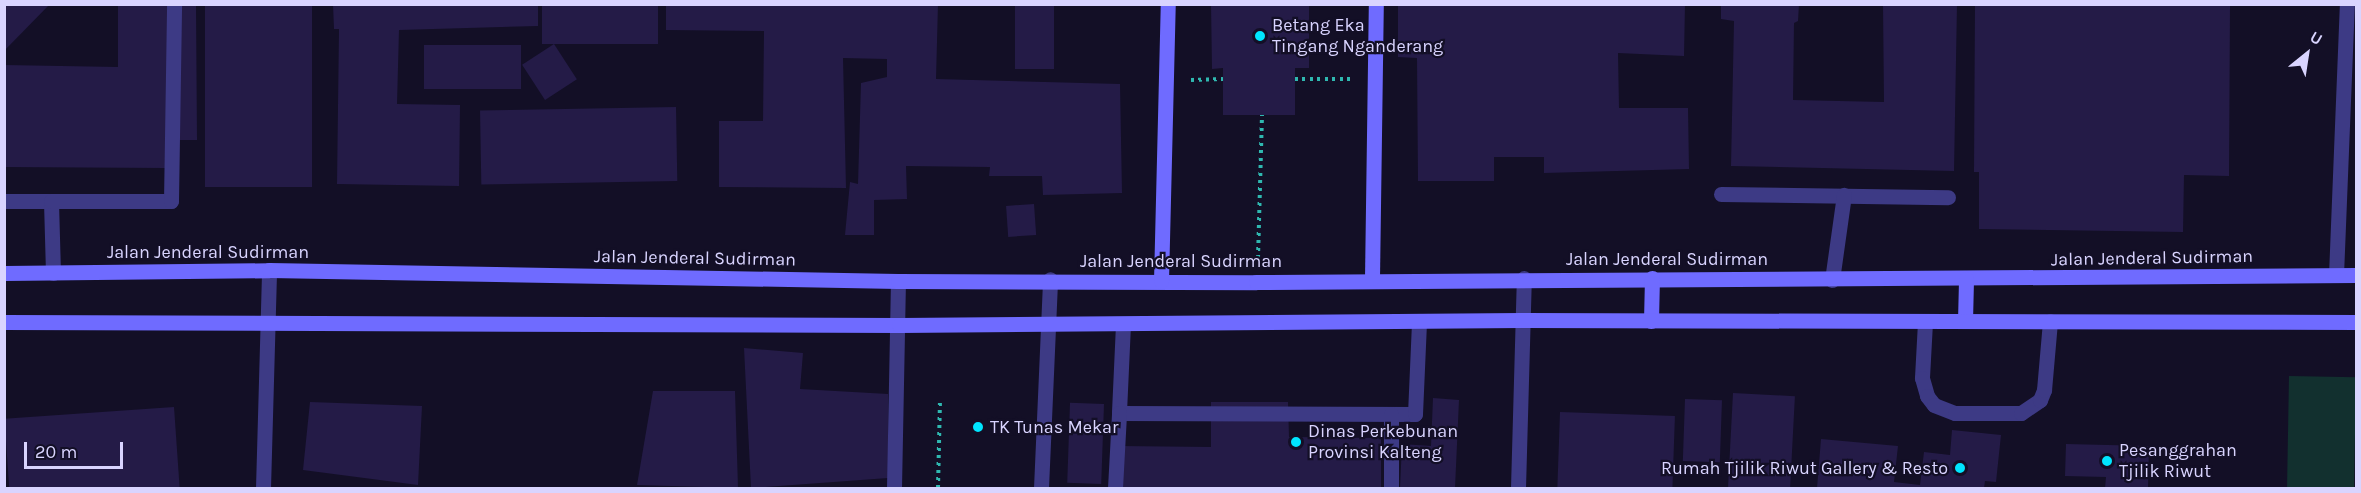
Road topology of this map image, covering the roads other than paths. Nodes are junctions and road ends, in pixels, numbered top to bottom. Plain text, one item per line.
1 (174, 4) edge
2 (1168, 4) edge
3 (1376, 4) edge
4 (2347, 4) edge
5 (1721, 194) dead end
6 (1844, 195) junction
7 (1948, 196) dead end
8 (4, 201) edge
9 (51, 201) junction
10 (269, 270) junction
11 (4, 273) edge
12 (53, 273) junction
13 (2336, 275) junction
14 (2356, 275) edge
15 (1524, 278) junction
16 (1652, 278) junction
17 (1050, 279) junction
18 (1372, 279) junction
19 (1966, 279) junction
20 (1832, 280) junction
21 (898, 281) junction
22 (1161, 281) junction
23 (266, 320) junction
24 (1522, 320) junction
25 (1419, 321) junction
26 (1651, 321) junction
27 (1965, 321) junction
28 (2049, 321) junction
29 (4, 322) edge
30 (1926, 322) junction
31 (2356, 322) edge
32 (1123, 324) junction
33 (899, 325) junction
34 (1047, 325) junction
35 (1119, 413) junction
36 (1391, 414) junction
37 (263, 489) edge
38 (894, 489) edge
39 (1041, 489) edge
40 (1115, 489) edge
41 (1391, 489) edge
42 (1518, 489) edge

1 - 9 street
2 - 22 main road
3 - 18 main road
4 - 13 street
5 - 6 street
6 - 7 street
6 - 20 street
8 - 9 street
9 - 12 street
10 - 12 main road, Jalan Jenderal Sudirman
10 - 21 main road, Jalan Jenderal Sudirman
10 - 23 street
11 - 12 main road, Jalan Jenderal Sudirman
13 - 14 main road, Jalan Jenderal Sudirman
13 - 19 main road, Jalan Jenderal Sudirman
15 - 16 main road, Jalan Jenderal Sudirman
15 - 18 main road, Jalan Jenderal Sudirman
15 - 24 street
16 - 20 main road, Jalan Jenderal Sudirman
16 - 26 main road
17 - 21 main road, Jalan Jenderal Sudirman
17 - 22 main road, Jalan Jenderal Sudirman
17 - 34 street
18 - 22 main road, Jalan Jenderal Sudirman
19 - 20 main road, Jalan Jenderal Sudirman
19 - 27 main road
21 - 33 street
23 - 29 main road
23 - 33 main road
23 - 37 street
24 - 25 main road
24 - 26 main road
24 - 42 street
25 - 32 main road
25 - 36 street
26 - 30 main road
27 - 28 main road
27 - 30 main road
28 - 30 street
28 - 31 main road
32 - 34 main road
32 - 35 street
33 - 34 main road
33 - 38 street
34 - 39 street
35 - 36 street
35 - 40 street
36 - 41 street

